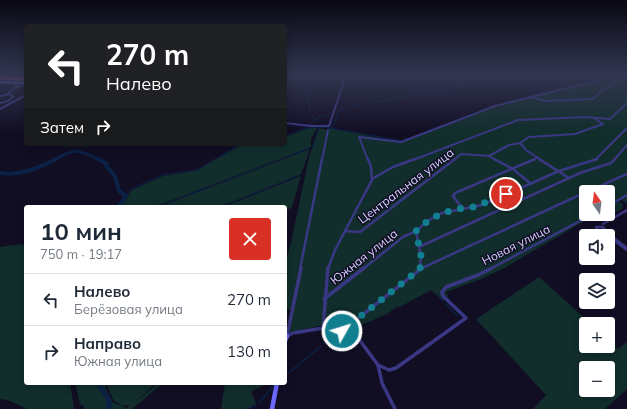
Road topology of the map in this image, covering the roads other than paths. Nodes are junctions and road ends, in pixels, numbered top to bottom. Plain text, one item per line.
1 (4, 94) joint
2 (340, 94) edge
3 (542, 94) edge
4 (597, 94) edge
5 (12, 95) joint
6 (0, 96) edge
7 (24, 96) edge
8 (530, 97) junction
9 (0, 103) edge
10 (627, 103) edge
11 (0, 109) edge
12 (594, 118) junction
13 (287, 123) edge
14 (627, 128) edge
15 (328, 130) dead end
16 (520, 143) junction
17 (627, 145) edge
18 (489, 156) junction
19 (538, 157) junction
20 (513, 169) junction
21 (559, 171) junction
22 (627, 174) edge
23 (569, 179) junction
24 (372, 180) junction
25 (532, 184) junction
26 (602, 185) edge
27 (579, 195) edge
28 (627, 195) edge
29 (615, 202) edge
30 (462, 208) junction
31 (627, 210) edge
32 (580, 221) edge
33 (603, 224) dead end
34 (345, 231) junction
35 (416, 231) junction
36 (615, 240) edge
37 (615, 241) edge
38 (419, 247) junction
39 (627, 249) edge
40 (420, 269) junction
41 (324, 299) junction
42 (322, 328) junction
43 (342, 331) junction
44 (287, 334) edge
45 (287, 338) edge
46 (378, 365) junction
47 (277, 385) edge
48 (272, 409) edge
49 (395, 409) edge

1 - 5 street
1 - 6 street
2 - 13 street
3 - 8 street
4 - 8 street
5 - 9 street
7 - 11 street
8 - 24 street
10 - 12 street
12 - 16 street
12 - 24 street
14 - 21 street, Южная улица
15 - 44 street
16 - 18 street
16 - 19 street
17 - 23 street
18 - 20 street
18 - 34 street, Центральная улица
19 - 20 street
19 - 21 street
20 - 25 street
20 - 30 street
21 - 23 street
21 - 25 street, Южная улица
22 - 26 street
23 - 38 street
24 - 34 street
25 - 30 street, Южная улица
27 - 40 street
28 - 29 street
30 - 35 street, Южная улица
31 - 33 street
32 - 46 street, Новая улица
34 - 41 street
35 - 38 street
35 - 41 street, Южная улица
36 - 39 street
37 - 39 street
38 - 40 street
40 - 43 street
41 - 42 street
42 - 43 street
42 - 45 street
43 - 46 street
46 - 49 street
47 - 48 street

